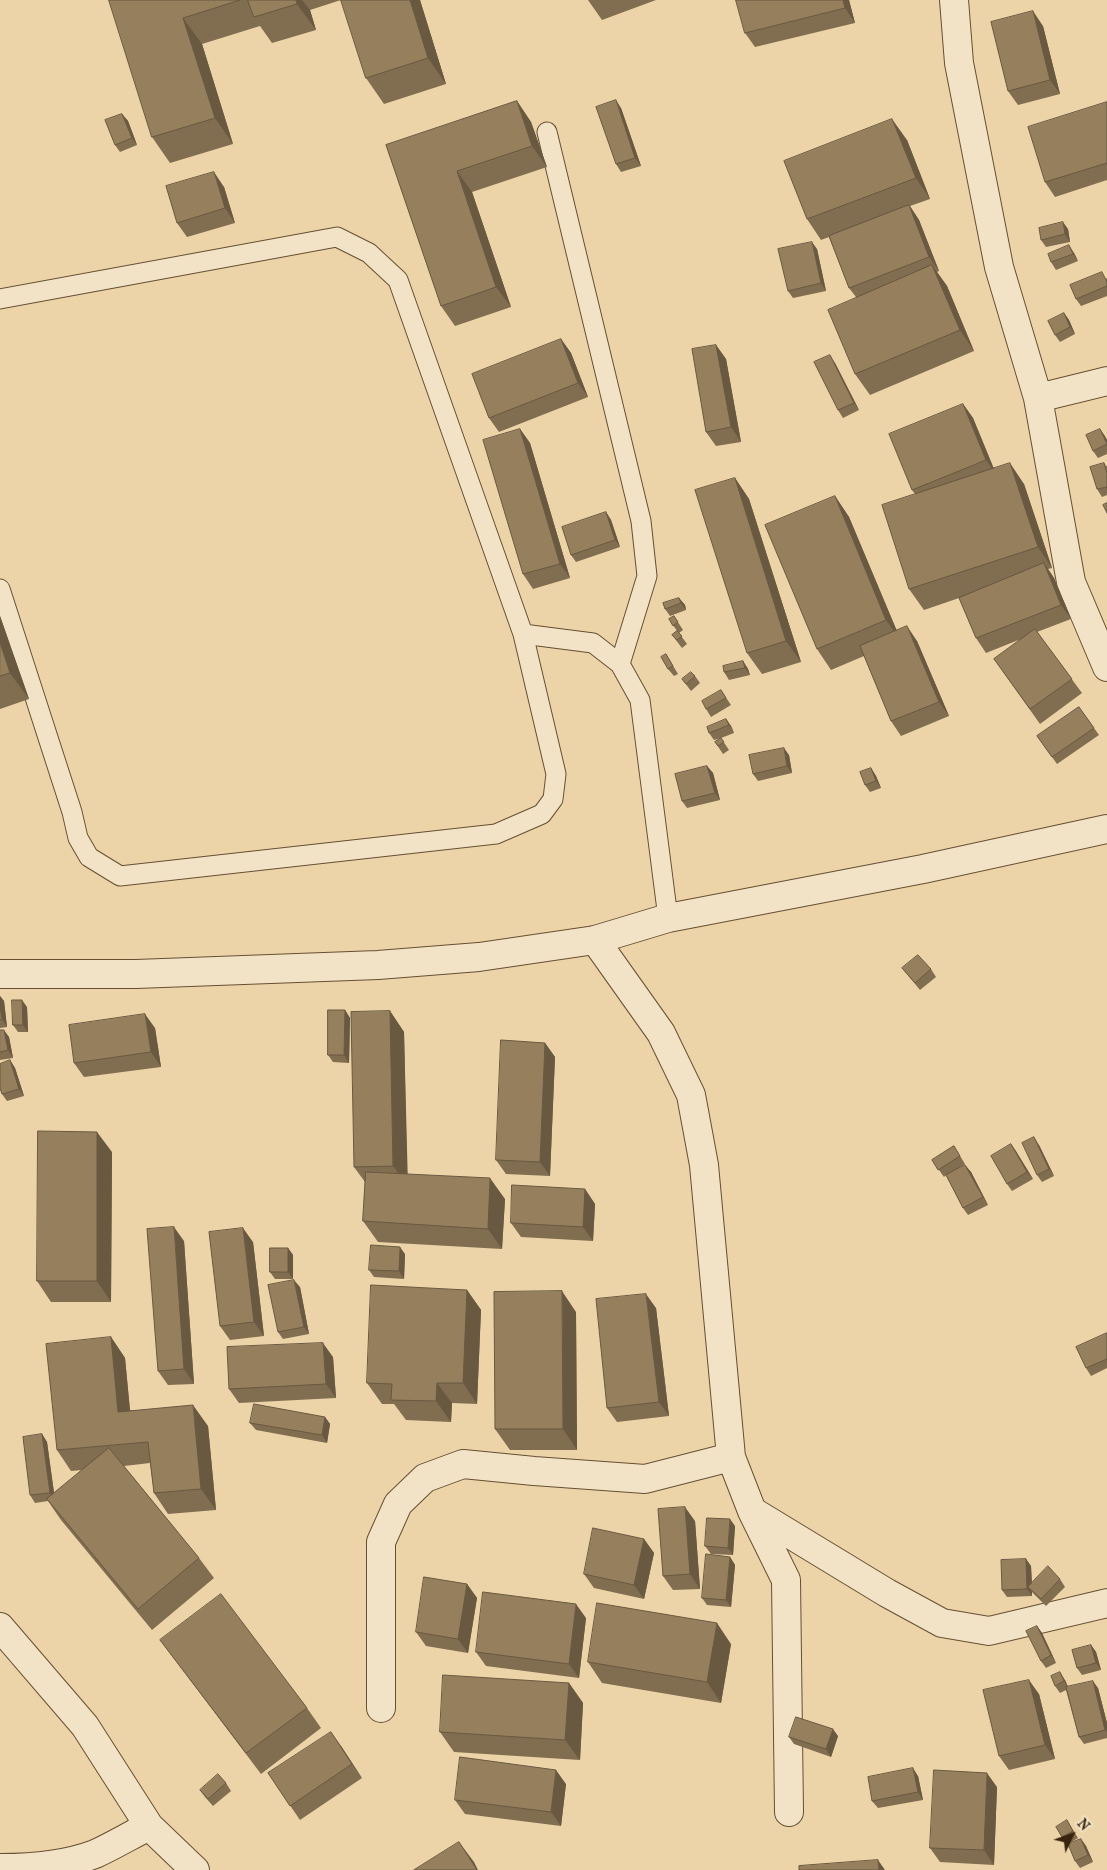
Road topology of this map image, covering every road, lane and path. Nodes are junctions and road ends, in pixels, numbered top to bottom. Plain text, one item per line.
1 (954, 0) edge
2 (547, 132) dead end
3 (0, 299) edge
4 (1107, 381) edge
5 (1038, 398) junction
6 (0, 589) edge
7 (522, 634) junction
8 (620, 664) junction
9 (1107, 667) edge
10 (1107, 829) edge
11 (668, 918) junction
12 (595, 940) junction
13 (0, 974) edge
14 (731, 1457) junction
15 (752, 1511) junction
16 (1107, 1603) edge
17 (0, 1627) edge
18 (381, 1708) dead end
19 (789, 1812) dead end
20 (149, 1826) junction
21 (0, 1868) edge
22 (195, 1870) edge

1 - 5 street
2 - 8 lane
3 - 7 lane
4 - 5 street
5 - 9 street
6 - 7 lane
7 - 8 lane
8 - 11 lane
10 - 11 street
11 - 12 street
12 - 13 street
12 - 14 street
14 - 15 street
14 - 18 street
15 - 16 street
15 - 19 street
17 - 20 street
20 - 21 street
20 - 22 street

